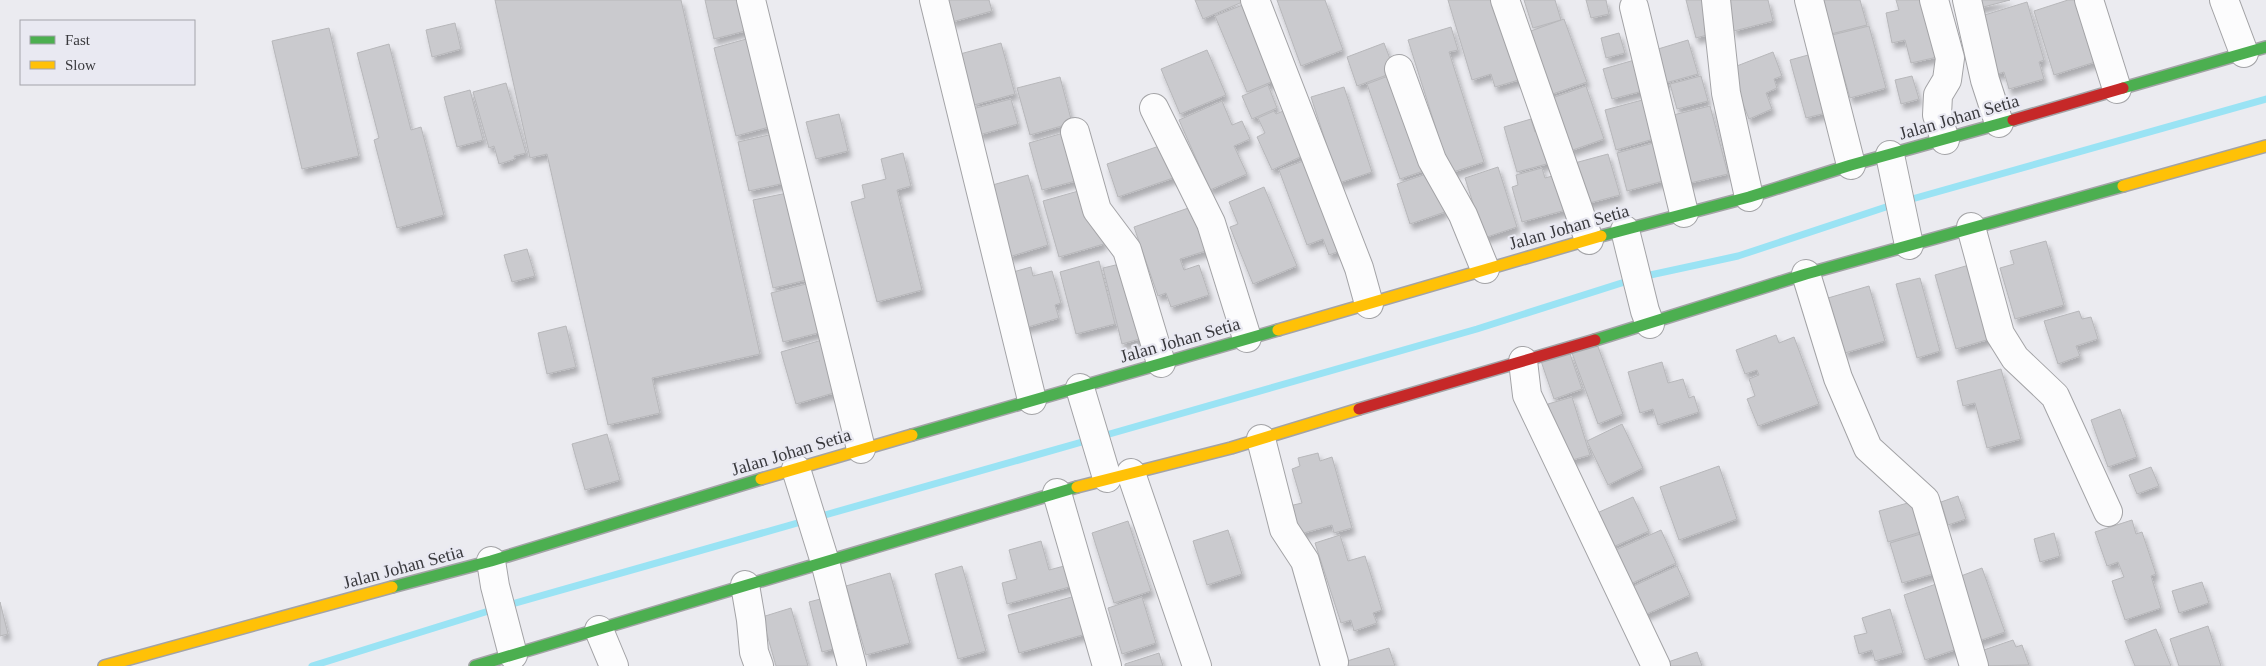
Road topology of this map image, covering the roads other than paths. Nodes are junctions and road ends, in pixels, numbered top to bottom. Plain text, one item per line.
1 (751, 0) edge
2 (934, 0) edge
3 (1255, 0) edge
4 (1505, 0) edge
5 (1716, 0) edge
6 (1809, 0) edge
7 (1934, 0) edge
8 (1966, 0) edge
9 (2089, 0) edge
10 (2224, 0) edge
11 (1634, 7) dead end
12 (2255, 50) edge
13 (1400, 69) dead end
14 (2115, 82) junction
15 (1154, 108) dead end
16 (1999, 123) junction
17 (1075, 132) dead end
18 (1945, 140) junction
19 (2266, 146) edge
20 (1851, 165) junction
21 (1892, 166) junction
22 (1749, 197) junction
23 (1684, 213) junction
24 (1971, 227) junction
25 (1907, 236) junction
26 (1589, 240) junction
27 (1628, 242) junction
28 (1485, 269) junction
29 (1806, 274) junction
30 (1364, 287) junction
31 (1648, 317) junction
32 (1243, 324) junction
33 (1158, 351) junction
34 (1523, 361) junction
35 (1029, 387) junction
36 (1080, 388) junction
37 (1261, 439) junction
38 (861, 449) junction
39 (796, 469) junction
40 (1114, 471) junction
41 (1057, 493) junction
42 (2108, 512) dead end
43 (823, 554) junction
44 (493, 574) junction
45 (745, 585) junction
46 (599, 630) junction
47 (511, 647) junction
48 (1334, 662) dead end
49 (104, 666) edge
50 (475, 666) edge
51 (614, 666) edge
52 (758, 666) edge
53 (852, 666) edge
54 (1107, 666) edge
55 (1197, 666) edge
56 (1656, 666) edge
57 (1974, 666) edge

1 - 38 street
2 - 35 street
3 - 30 street
4 - 26 street
5 - 22 street
6 - 20 street
7 - 18 street
8 - 16 street
9 - 14 street
10 - 12 street
11 - 23 street
12 - 14 main road, Jalan Johan Setia
13 - 28 street
14 - 16 main road, Jalan Johan Setia
15 - 32 street
16 - 18 main road, Jalan Johan Setia
17 - 33 street
18 - 21 main road, Jalan Johan Setia
19 - 24 main road
20 - 21 main road, Jalan Johan Setia
20 - 22 main road, Jalan Johan Setia
21 - 25 street
22 - 23 main road, Jalan Johan Setia
23 - 27 main road, Jalan Johan Setia
24 - 25 main road
24 - 42 street
25 - 29 main road
26 - 27 main road, Jalan Johan Setia
26 - 28 main road, Jalan Johan Setia
27 - 31 street
28 - 30 main road, Jalan Johan Setia
29 - 31 main road
29 - 57 street
30 - 32 main road, Jalan Johan Setia
31 - 34 main road
32 - 33 main road, Jalan Johan Setia
33 - 36 main road, Jalan Johan Setia
34 - 37 main road
34 - 56 street
35 - 36 main road, Jalan Johan Setia
35 - 38 main road, Jalan Johan Setia
36 - 40 street
37 - 40 main road
37 - 48 street
38 - 39 main road, Jalan Johan Setia
39 - 43 street
39 - 44 main road, Jalan Johan Setia
40 - 41 main road
40 - 55 street
41 - 43 main road
41 - 54 street
43 - 45 main road
43 - 53 street
44 - 47 street
44 - 49 main road, Jalan Johan Setia
45 - 46 main road
45 - 52 street
46 - 47 main road
46 - 51 street
47 - 50 main road

